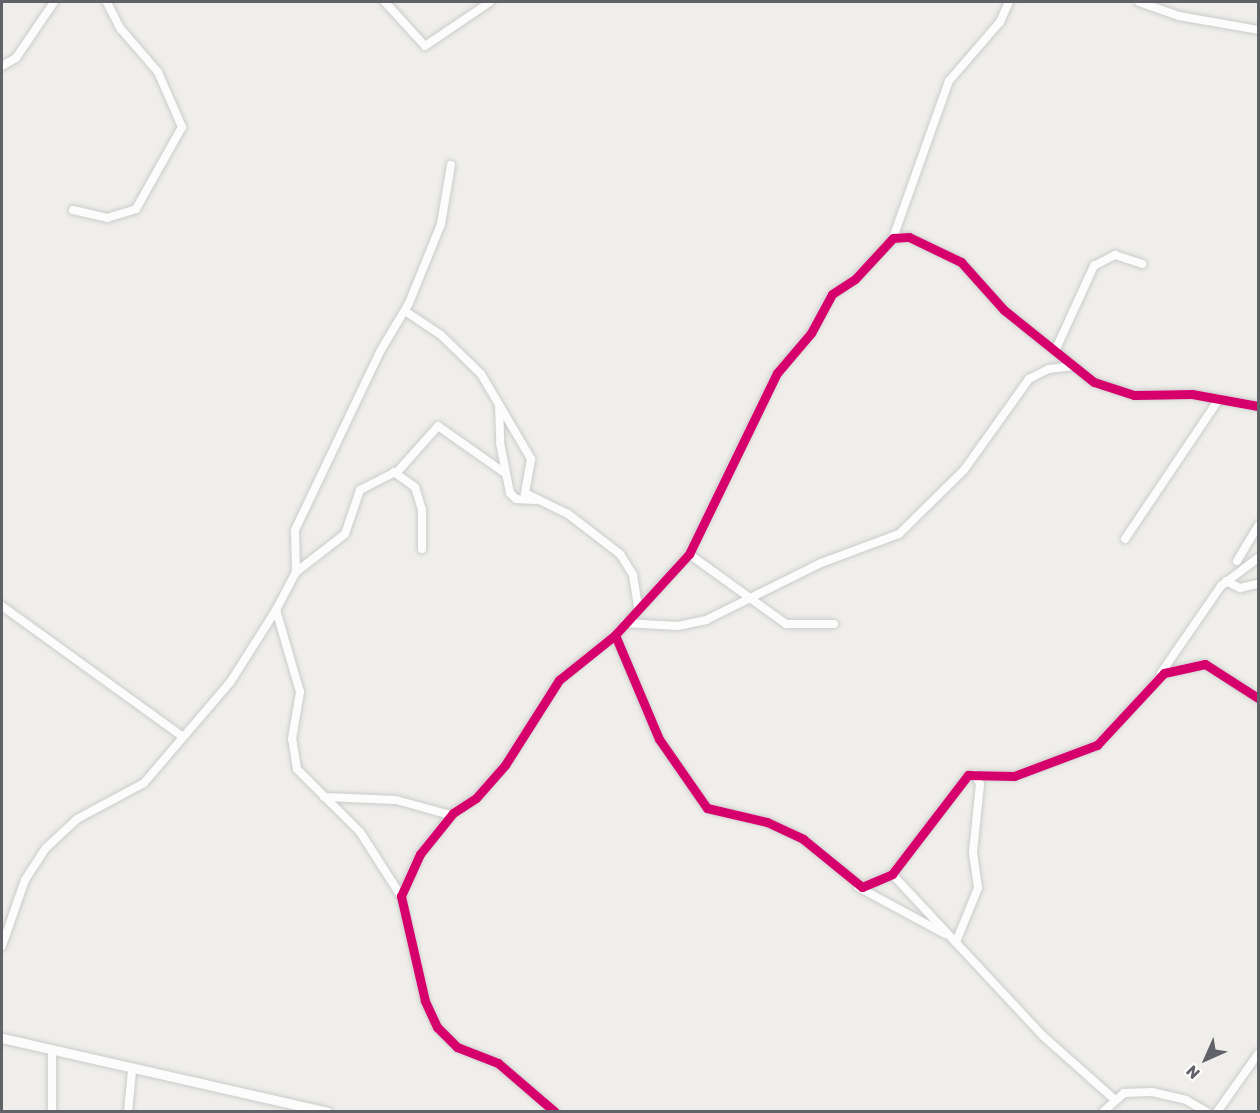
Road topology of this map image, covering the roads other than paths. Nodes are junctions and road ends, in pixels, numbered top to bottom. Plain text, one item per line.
1 (54, 2) edge
2 (106, 2) edge
3 (385, 2) edge
4 (490, 2) edge
5 (1009, 2) edge
6 (1139, 2) edge
7 (1258, 30) edge
8 (2, 66) edge
9 (451, 165) dead end
10 (73, 210) dead end
11 (893, 238) junction
12 (1143, 264) dead end
13 (405, 311) junction
14 (1055, 351) junction
15 (1072, 366) junction
16 (1220, 399) junction
17 (499, 404) junction
18 (1258, 406) edge
19 (394, 472) junction
20 (506, 474) junction
21 (538, 500) junction
22 (1258, 526) edge
23 (1125, 539) dead end
24 (422, 549) dead end
25 (689, 554) junction
26 (1258, 558) edge
27 (1237, 561) dead end
28 (296, 572) junction
29 (1226, 581) junction
30 (1258, 584) edge
31 (749, 600) junction
32 (2, 606) edge
33 (638, 606) junction
34 (276, 610) junction
35 (625, 622) junction
36 (834, 624) dead end
37 (615, 635) junction
38 (1159, 677) junction
39 (1258, 698) edge
40 (183, 736) junction
41 (975, 774) junction
42 (322, 796) junction
43 (451, 815) junction
44 (892, 874) junction
45 (857, 887) junction
46 (401, 896) junction
47 (949, 936) junction
48 (956, 942) junction
49 (2, 946) edge
50 (2, 1038) edge
51 (52, 1052) junction
52 (1258, 1054) edge
53 (132, 1071) junction
54 (1114, 1099) junction
55 (52, 1112) edge
56 (128, 1112) edge
57 (328, 1112) edge
58 (555, 1112) edge
59 (1103, 1112) edge
60 (1207, 1112) edge
61 (1217, 1112) edge

1 - 8 street
2 - 10 street
3 - 4 street
5 - 11 street
6 - 7 street
9 - 13 street
11 - 14 street
11 - 25 street
12 - 14 street
13 - 17 street
13 - 28 street
14 - 15 street
15 - 16 street
15 - 31 street
16 - 18 street
16 - 23 street
17 - 20 street
17 - 21 street
19 - 20 street
19 - 24 street
19 - 28 street
20 - 21 street
21 - 33 street
22 - 27 street
25 - 31 street
25 - 33 street
26 - 29 street
28 - 34 street
29 - 30 street
29 - 38 street
31 - 35 street
31 - 36 street
32 - 40 street
33 - 35 street
34 - 40 street
34 - 42 street
35 - 37 street
37 - 43 street
37 - 45 street
38 - 39 street
38 - 41 street
40 - 49 street
41 - 44 street
41 - 48 street
42 - 43 street
42 - 46 street
43 - 46 street
44 - 45 street
44 - 47 street
45 - 47 street
46 - 58 street
47 - 48 street
48 - 54 street
50 - 51 street
51 - 53 street
51 - 55 street
52 - 61 street
53 - 56 street
53 - 57 street
54 - 59 street
54 - 60 street

